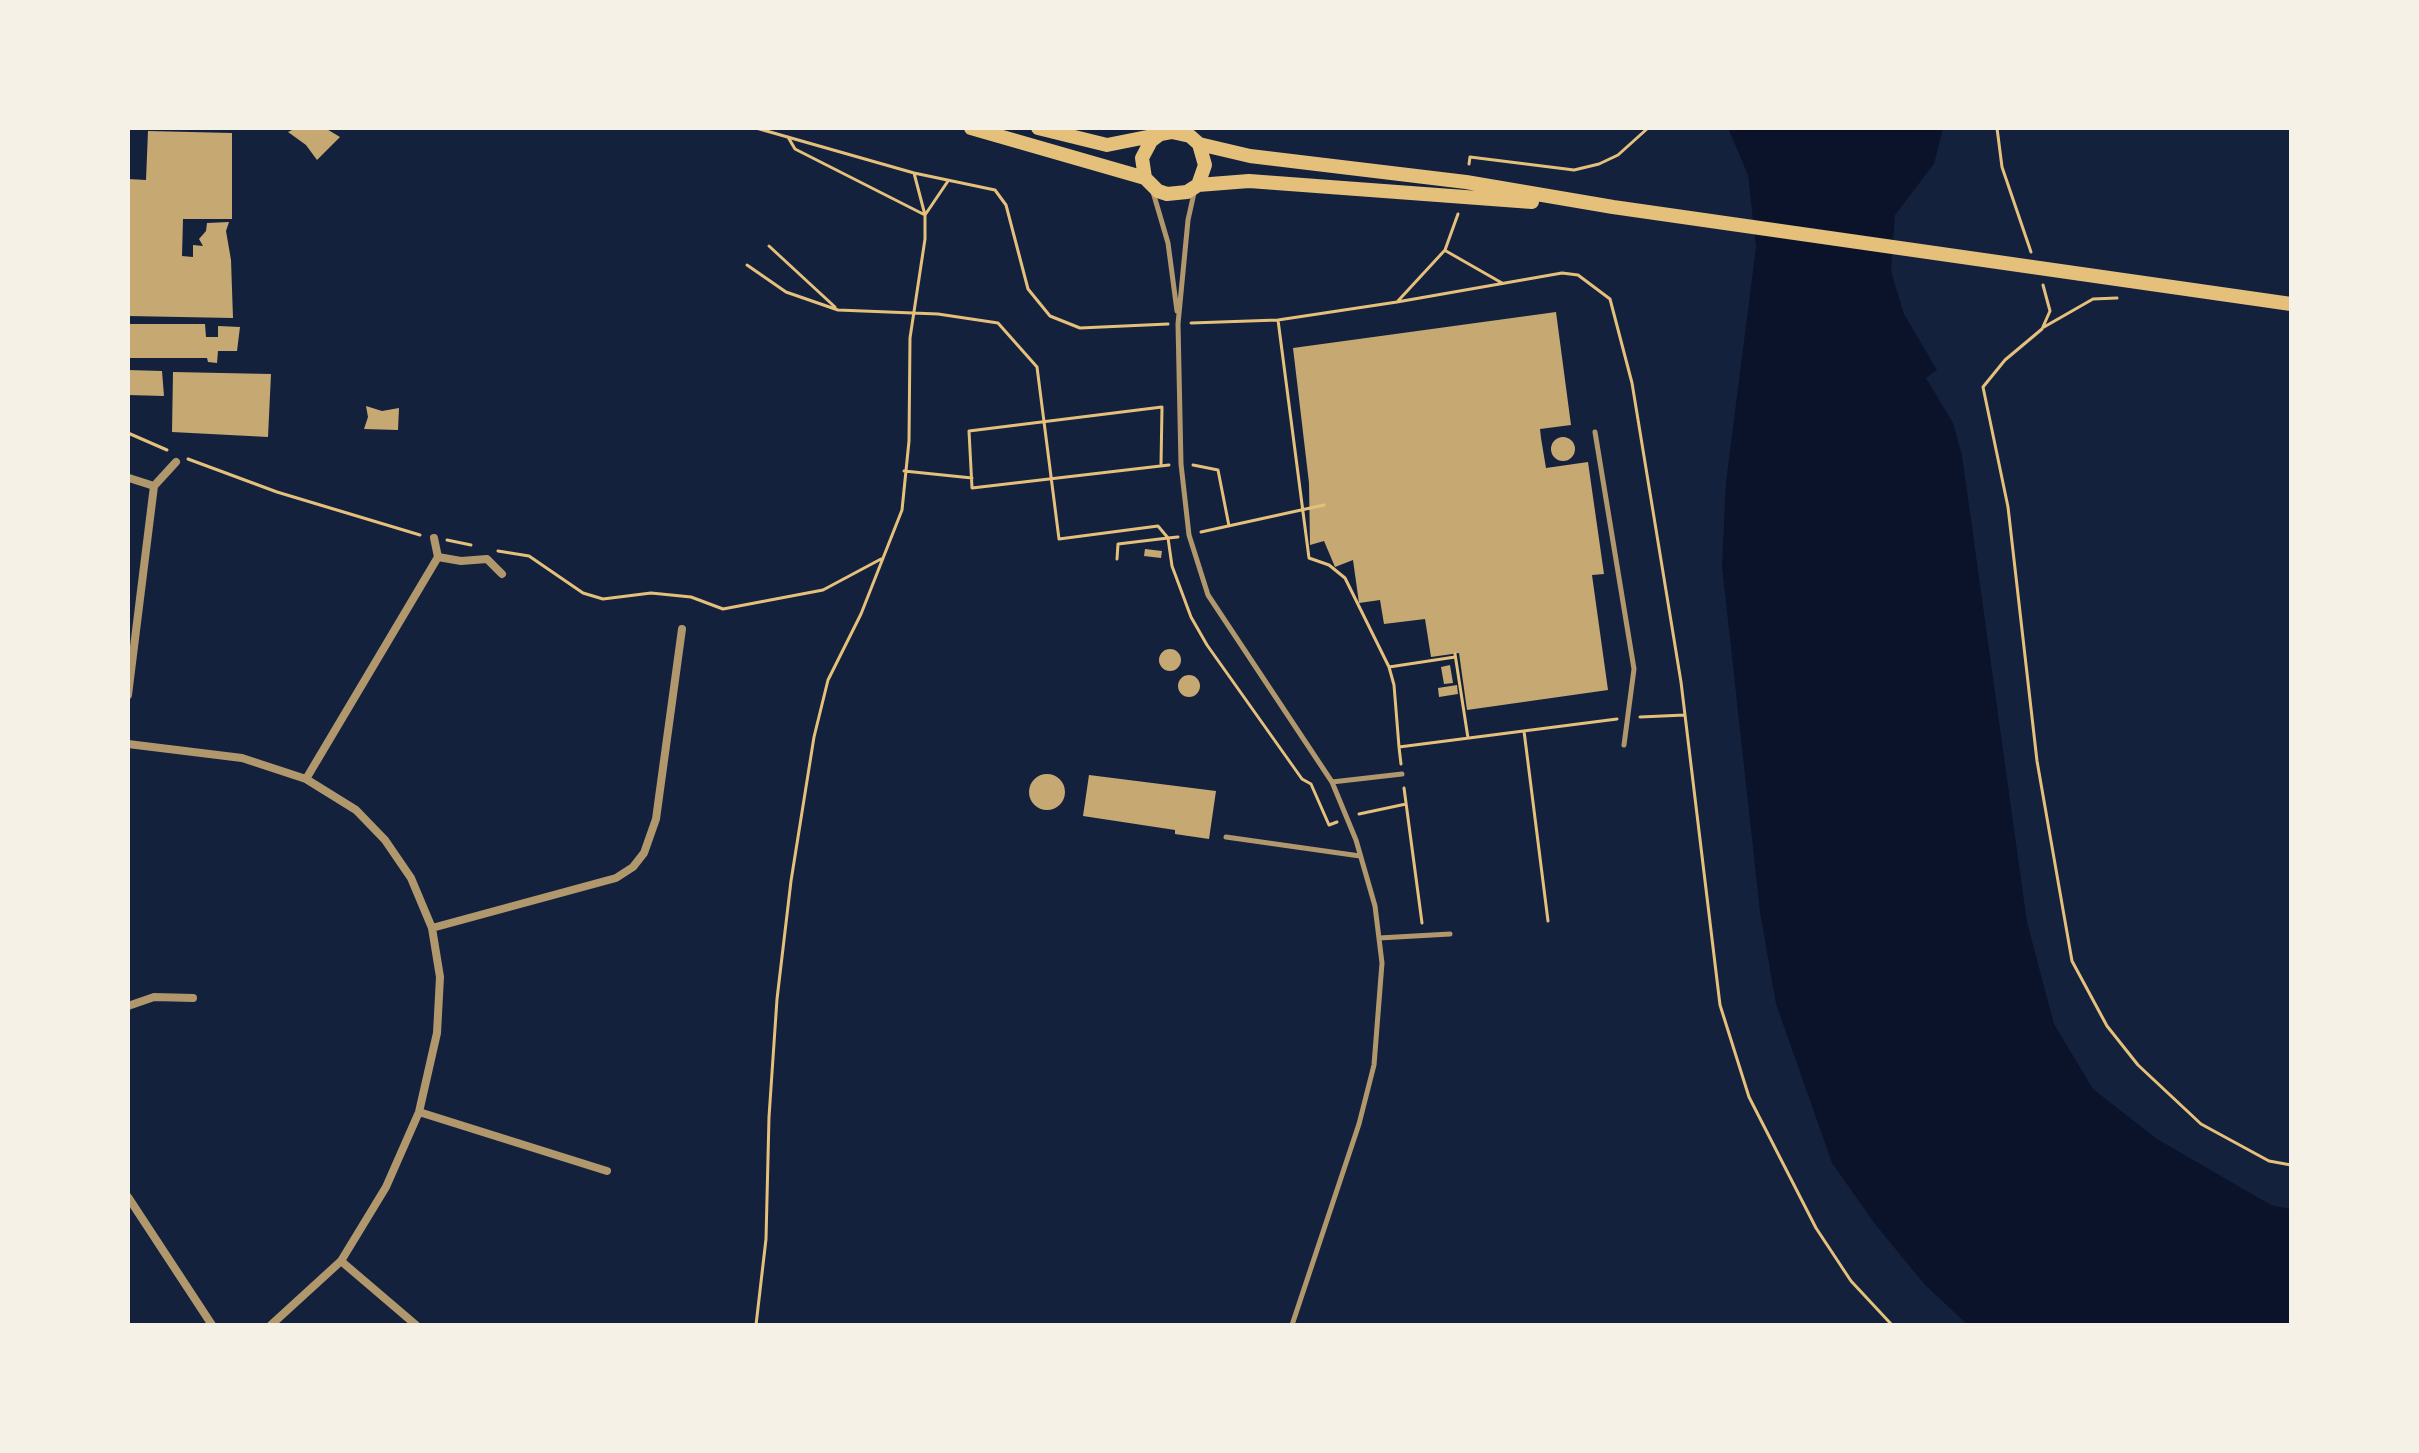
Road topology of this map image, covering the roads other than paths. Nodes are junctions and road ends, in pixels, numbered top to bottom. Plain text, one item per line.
1 (971, 128) edge
2 (1038, 128) edge
3 (1162, 132) edge
4 (1197, 138) edge
5 (1147, 181) junction
6 (1196, 186) junction
7 (1613, 207) junction
8 (2291, 304) edge
9 (1178, 324) junction
10 (1595, 432) dead end
11 (176, 462) dead end
12 (129, 478) edge
13 (154, 486) junction
14 (434, 538) dead end
15 (438, 557) junction
16 (502, 574) dead end
17 (682, 629) dead end
18 (128, 695) edge
19 (128, 744) edge
20 (1624, 745) dead end
21 (1402, 774) road end
22 (306, 779) junction
23 (1332, 782) junction
24 (1226, 837) dead end
25 (1360, 856) junction
26 (432, 928) junction
27 (1450, 934) dead end
28 (1379, 938) junction
29 (193, 998) dead end
30 (128, 1006) edge
31 (419, 1112) junction
32 (607, 1171) dead end
33 (128, 1197) edge
34 (341, 1261) junction
35 (212, 1325) edge
36 (271, 1325) edge
37 (416, 1325) edge
38 (1292, 1325) edge

1 - 5 main road
2 - 3 main road
3 - 4 main road
3 - 5 main road
4 - 6 main road
4 - 7 main road
5 - 6 main road
5 - 9 lane
6 - 7 main road
6 - 9 lane
7 - 8 main road
9 - 23 lane
10 - 20 lane
11 - 13 street
12 - 13 street
13 - 18 street
14 - 15 street
15 - 16 street
15 - 22 street
17 - 26 street
19 - 22 street
21 - 23 lane
22 - 26 street
23 - 25 lane
24 - 25 lane
25 - 28 lane
26 - 31 street
27 - 28 lane
28 - 38 lane
29 - 30 street
31 - 32 street
31 - 34 street
33 - 35 street
34 - 36 street
34 - 37 street

